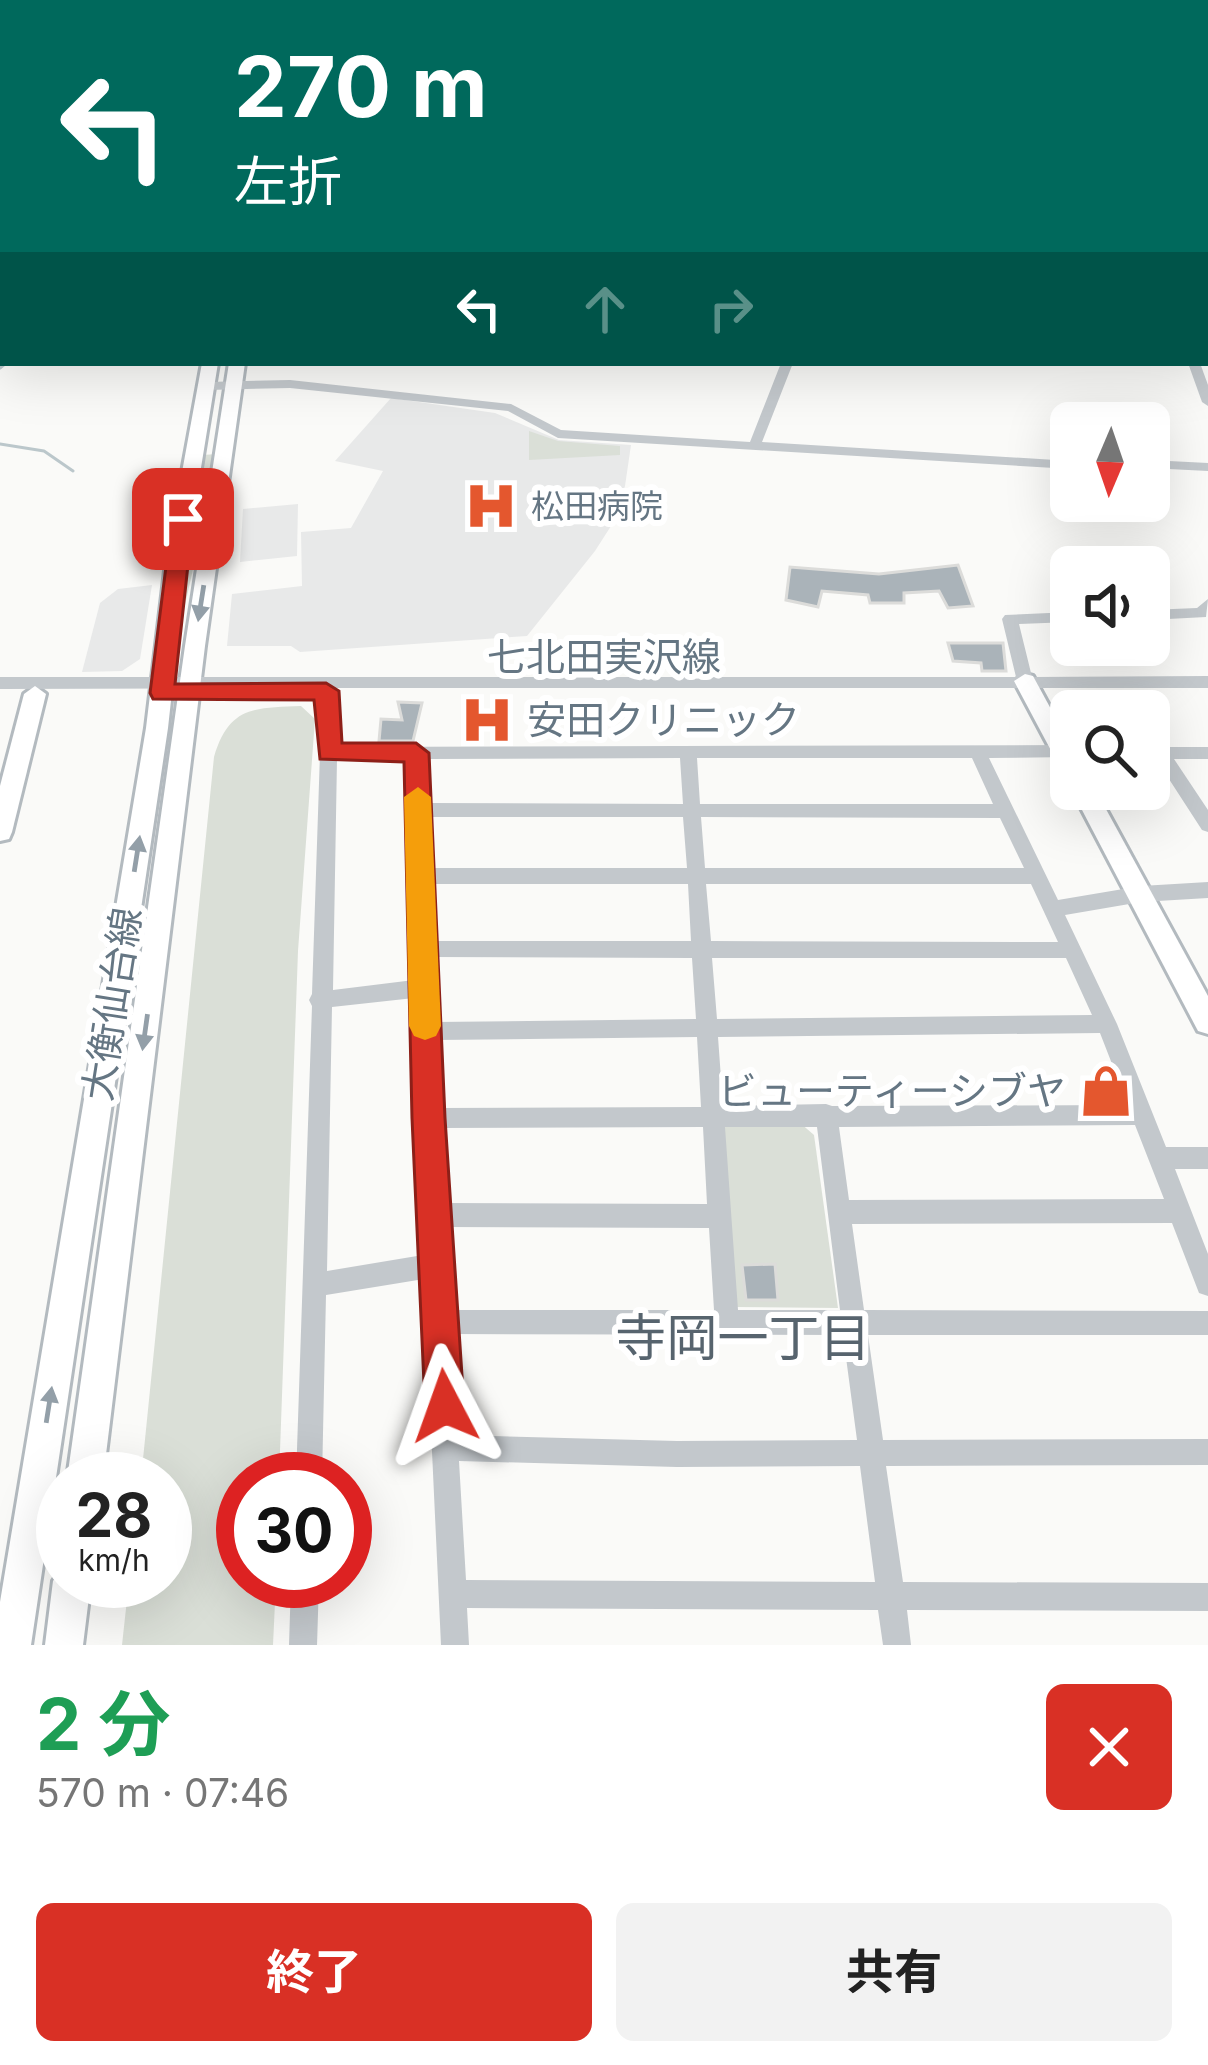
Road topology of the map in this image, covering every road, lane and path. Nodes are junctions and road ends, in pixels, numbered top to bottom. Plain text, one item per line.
1 (786, 366) edge
2 (1195, 366) edge
3 (222, 374) edge
4 (1208, 402) edge
5 (754, 447) junction
6 (226, 448) junction
7 (195, 450) junction
8 (1050, 464) edge
9 (1170, 465) edge
10 (1208, 467) edge
11 (1208, 604) edge
12 (1170, 615) edge
13 (1050, 618) edge
14 (0, 682) edge
15 (326, 686) junction
16 (1027, 686) junction
17 (177, 687) junction
18 (1208, 687) edge
19 (0, 694) edge
20 (35, 694) junction
21 (1050, 725) edge
22 (976, 751) junction
23 (329, 753) junction
24 (416, 753) junction
25 (688, 753) junction
26 (1170, 753) edge
27 (1208, 753) edge
28 (1050, 755) edge
29 (1170, 772) edge
30 (418, 810) junction
31 (1095, 810) edge
32 (1004, 811) junction
33 (692, 812) junction
34 (1206, 819) edge
35 (0, 832) edge
36 (420, 876) junction
37 (1035, 876) junction
38 (698, 878) junction
39 (1208, 890) edge
40 (1142, 894) junction
41 (1054, 909) junction
42 (422, 949) junction
43 (702, 949) junction
44 (1071, 950) junction
45 (424, 988) junction
46 (319, 1000) junction
47 (1208, 1022) edge
48 (1106, 1024) junction
49 (708, 1028) junction
50 (425, 1031) junction
51 (826, 1114) junction
52 (713, 1115) junction
53 (1144, 1115) junction
54 (428, 1118) junction
55 (1161, 1158) junction
56 (1208, 1158) edge
57 (1182, 1211) junction
58 (842, 1212) junction
59 (433, 1215) junction
60 (720, 1216) junction
61 (436, 1265) junction
62 (313, 1285) junction
63 (1208, 1285) edge
64 (439, 1322) junction
65 (727, 1322) junction
66 (854, 1322) junction
67 (1208, 1323) edge
68 (447, 1448) junction
69 (88, 1452) edge
70 (310, 1452) edge
71 (1208, 1452) edge
72 (869, 1453) junction
73 (452, 1594) junction
74 (891, 1595) junction
75 (1208, 1597) edge
76 (69, 1608) edge
77 (304, 1608) edge
78 (12, 1645) edge
79 (64, 1645) edge
80 (303, 1645) edge
81 (455, 1645) edge
82 (897, 1645) edge

1 - 5 street
2 - 4 street
3 - 5 street
3 - 6 main road, 大衡仙台線
3 - 7 main road, 大衡仙台線
5 - 8 street
6 - 7 street
6 -> 17 main road, 大衡仙台線
7 - 17 main road, 大衡仙台線
9 - 10 street
11 - 12 street
13 - 16 street
14 - 17 street
15 - 16 street, 七北田実沢線
15 - 17 street, 七北田実沢線
15 - 23 street
16 - 18 street, 七北田実沢線
16 - 21 main road
17 - 20 street, 七北田実沢線
17 -> 69 main road, 大衡仙台線
78 -> 17 main road, 大衡仙台線
19 - 20 street, 七北田実沢線
20 - 35 main road
22 - 25 street
22 - 28 street
22 - 32 street
23 - 24 street
23 - 46 street
24 - 25 street
24 - 30 street
25 - 33 street
26 - 27 street
29 - 34 street
30 - 33 street
30 - 36 street
31 - 40 main road
32 - 33 street
32 - 37 street
33 - 38 street
36 - 38 street
36 - 42 street
37 - 38 street
37 - 41 street
38 - 43 street
39 - 40 street
40 - 41 street
40 - 47 main road
41 - 44 street
42 - 43 street
42 - 45 street
43 - 44 street
43 - 49 street
44 - 48 street
45 - 46 street
45 - 50 street
46 - 62 street
48 - 49 street
48 - 53 street
49 - 50 street
49 - 52 street
50 - 54 street
51 - 52 street
51 - 53 street
51 - 58 street
52 - 54 street
52 - 60 street
53 - 55 street
54 - 59 street
55 - 56 street
55 - 57 street
57 - 58 street
57 - 63 street
58 - 66 street
59 - 60 street
59 - 61 street
60 - 65 street
61 - 62 street
61 - 64 street
62 - 70 street
64 - 65 street
64 - 68 street
65 - 66 street
66 - 67 street
66 - 72 street
68 - 72 street
68 - 73 street
71 - 72 street
72 - 74 street
73 - 74 street
73 - 81 street
74 - 75 street
74 - 82 street
76 - 79 main road
77 - 80 street

